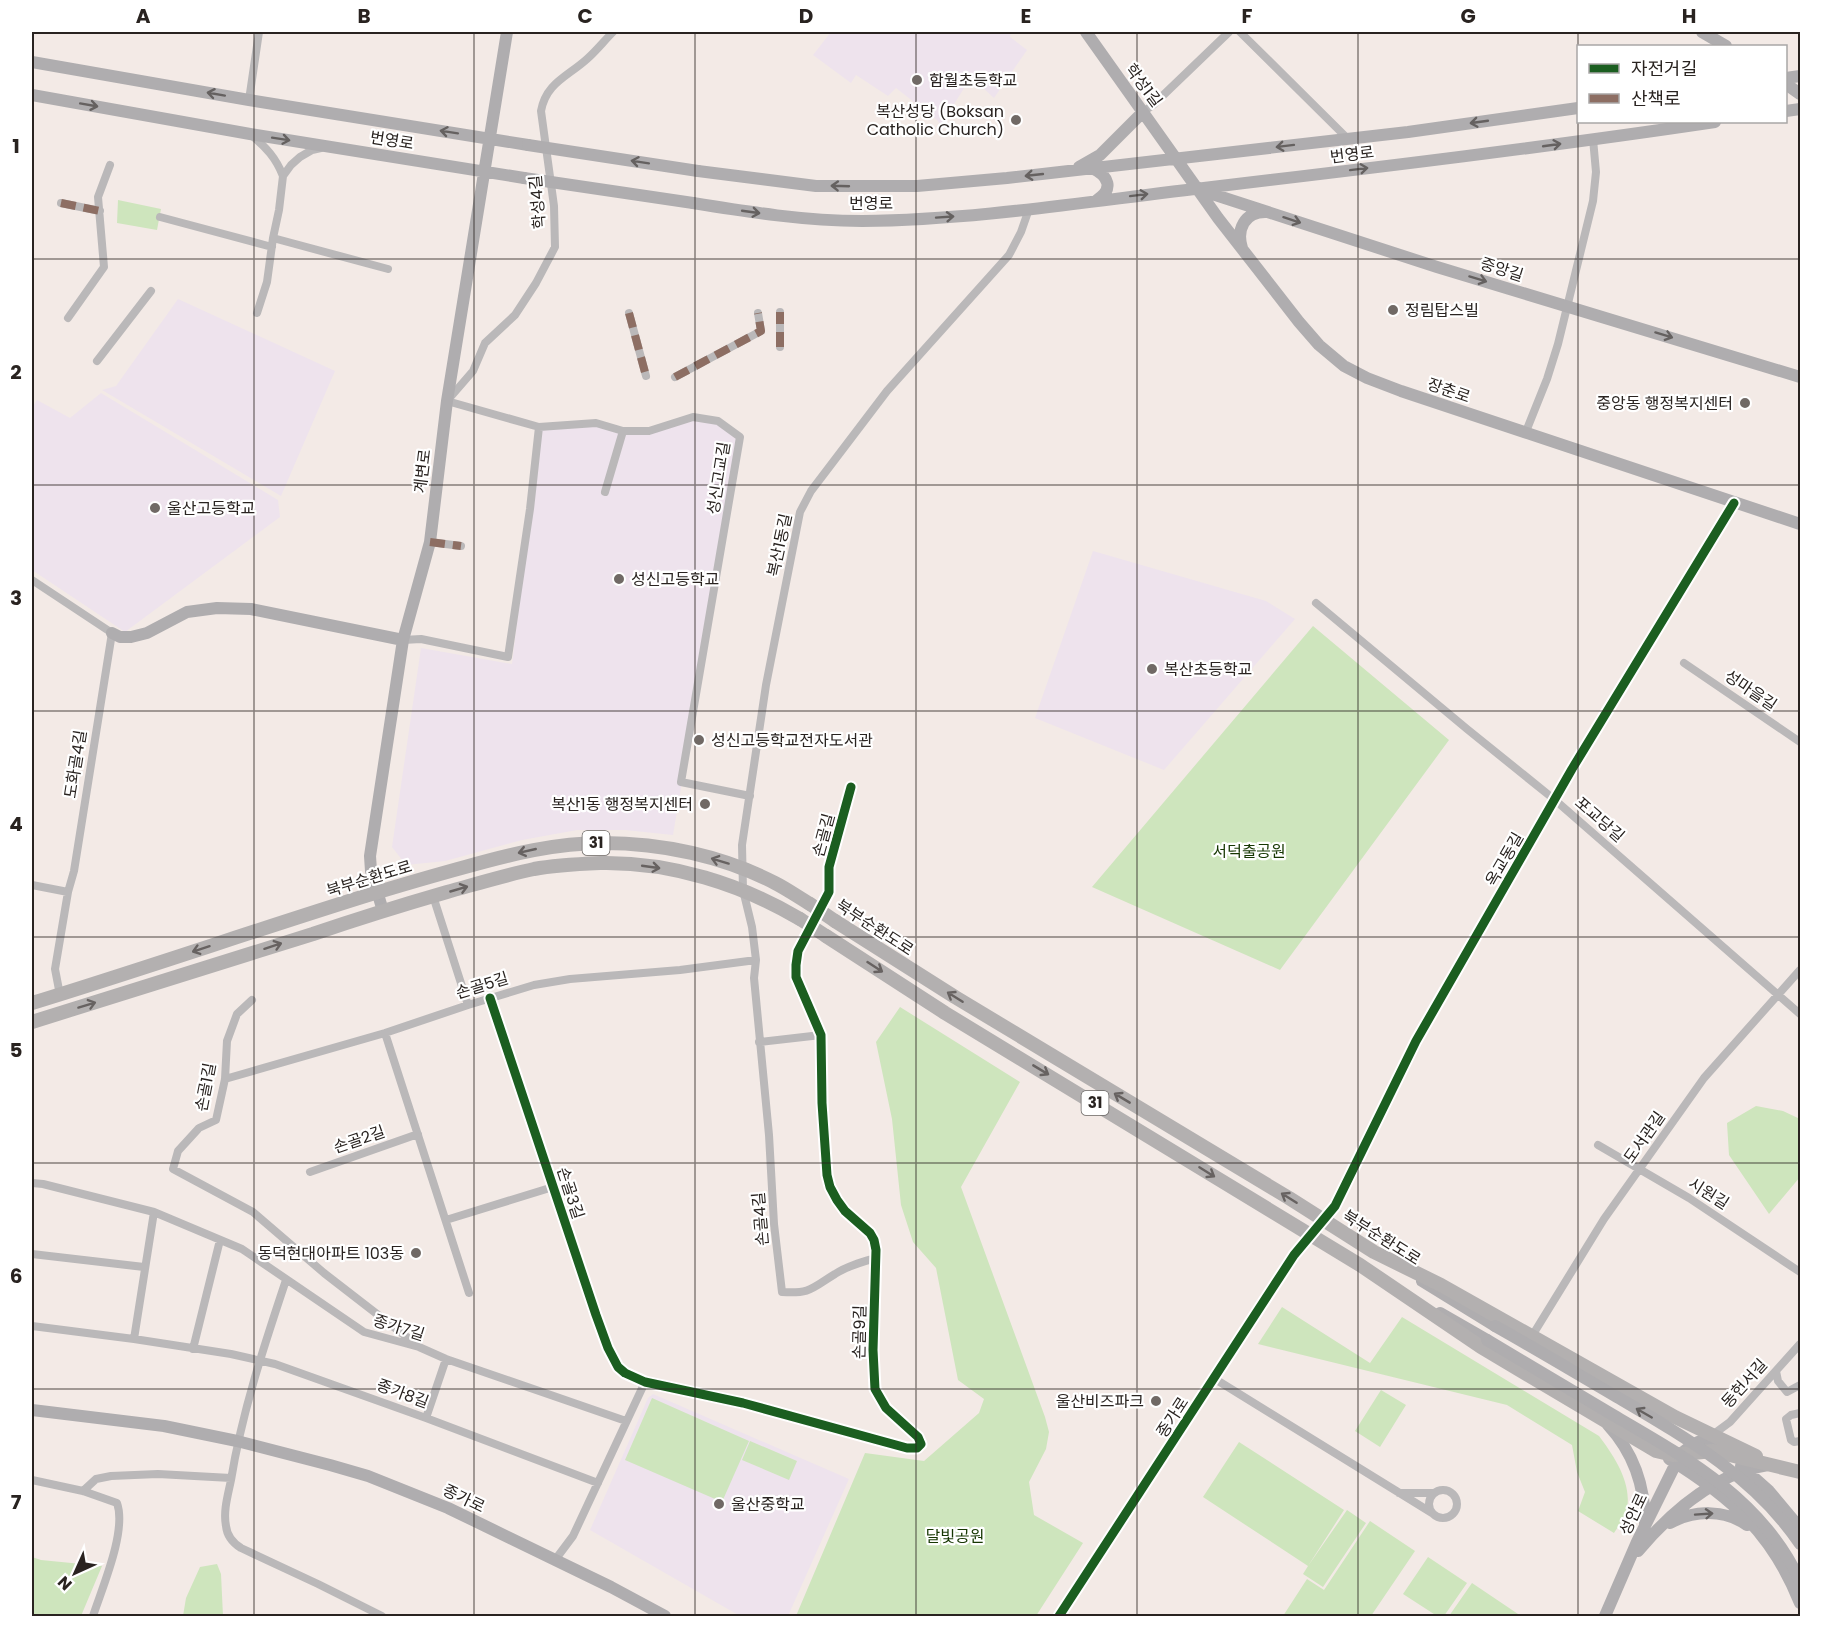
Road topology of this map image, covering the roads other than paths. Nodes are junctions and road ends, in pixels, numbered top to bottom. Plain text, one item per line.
1 (259, 32) edge
2 (507, 32) edge
3 (613, 32) edge
4 (1086, 32) edge
5 (1228, 32) edge
6 (1240, 32) edge
7 (1702, 32) edge
8 (1724, 45) edge
9 (32, 62) edge
10 (1787, 85) edge
11 (1800, 94) edge
12 (32, 95) edge
13 (249, 100) junction
14 (1577, 108) edge
15 (1143, 112) junction
16 (1707, 123) edge
17 (250, 134) junction
18 (490, 139) junction
19 (1348, 139) junction
20 (1593, 139) junction
21 (326, 146) junction
22 (1176, 159) junction
23 (110, 165) dead end
24 (1092, 168) junction
25 (1071, 171) junction
26 (485, 172) junction
27 (283, 176) junction
28 (1197, 188) junction
29 (1097, 200) junction
30 (61, 203) dead end
31 (1029, 209) junction
32 (100, 212) junction
33 (1267, 212) junction
34 (160, 217) dead end
35 (272, 243) junction
36 (1243, 252) junction
37 (388, 269) dead end
38 (151, 291) dead end
39 (1568, 306) junction
40 (780, 312) dead end
41 (257, 313) dead end
42 (628, 313) dead end
43 (758, 313) dead end
44 (68, 318) dead end
45 (780, 348) dead end
46 (97, 361) dead end
47 (646, 376) dead end
48 (675, 377) dead end
49 (1800, 377) edge
50 (447, 401) junction
51 (539, 427) junction
52 (623, 431) junction
53 (1525, 434) junction
54 (605, 492) dead end
55 (1734, 503) junction
56 (1800, 524) edge
57 (430, 542) junction
58 (461, 546) dead end
59 (32, 580) edge
60 (1316, 603) dead end
61 (112, 633) junction
62 (403, 640) junction
63 (1684, 663) dead end
64 (1800, 742) edge
65 (851, 787) dead end
66 (750, 796) junction
67 (1555, 800) junction
68 (741, 868) junction
69 (32, 885) edge
70 (743, 890) junction
71 (68, 892) junction
72 (829, 892) tunnel mouth
73 (377, 893) junction
74 (433, 896) junction
75 (383, 911) junction
76 (803, 940) tunnel mouth
77 (756, 960) junction
78 (1800, 970) edge
79 (1778, 994) junction
80 (60, 995) junction
81 (490, 998) junction
82 (252, 1000) dead end
83 (32, 1003) edge
84 (468, 1005) junction
85 (1800, 1014) edge
86 (32, 1022) edge
87 (385, 1033) junction
88 (821, 1035) junction
89 (759, 1042) junction
90 (225, 1079) junction
91 (418, 1134) junction
92 (1598, 1145) dead end
93 (1639, 1169) junction
94 (310, 1172) dead end
95 (32, 1182) edge
96 (553, 1187) junction
97 (154, 1212) junction
98 (446, 1220) junction
99 (1324, 1220) junction
100 (1311, 1235) junction
101 (220, 1240) junction
102 (1374, 1252) junction
103 (32, 1254) edge
104 (876, 1258) junction
105 (144, 1267) junction
106 (1364, 1268) junction
107 (1800, 1272) edge
108 (286, 1280) junction
109 (470, 1293) dead end
110 (32, 1326) edge
111 (1532, 1336) junction
112 (134, 1339) junction
113 (1800, 1344) edge
114 (419, 1347) junction
115 (194, 1349) junction
116 (446, 1359) junction
117 (260, 1360) junction
118 (1776, 1371) junction
119 (1215, 1379) junction
120 (645, 1382) junction
121 (1800, 1385) edge
122 (32, 1410) edge
123 (1800, 1413) edge
124 (1675, 1417) junction
125 (426, 1418) junction
126 (1603, 1420) junction
127 (626, 1421) junction
128 (1710, 1437) junction
129 (237, 1441) junction
130 (1800, 1441) edge
131 (1728, 1447) junction
132 (1678, 1459) junction
133 (1768, 1466) junction
134 (1746, 1470) junction
135 (1794, 1471) edge
136 (231, 1478) junction
137 (32, 1480) edge
138 (598, 1483) junction
139 (1711, 1485) junction
140 (83, 1491) junction
141 (1399, 1493) junction
142 (1434, 1493) junction
143 (1432, 1514) junction
144 (1800, 1528) edge
145 (1648, 1531) junction
146 (1766, 1540) junction
147 (1800, 1544) edge
148 (555, 1560) junction
149 (1800, 1581) edge
150 (1800, 1603) edge
151 (93, 1617) edge
152 (382, 1617) edge
153 (665, 1617) edge
154 (1059, 1617) edge
155 (1605, 1617) edge

1 - 13 street
2 - 18 main road, 계변로
3 - 50 street, 학성4길
4 - 15 main road, 학성1길
5 - 15 street
6 - 19 street
7 - 8 main road
13 -> 9 main road, 번영로
10 - 11 main road
12 -> 17 main road, 번영로
18 -> 13 main road, 번영로
14 -> 19 main road, 번영로
15 - 22 main road, 학성1길
15 - 25 main road
16 - 20 main road, 번영로
17 -> 21 main road, 번영로
17 - 27 street
25 -> 18 main road, 번영로, bridge
18 - 26 main road, 계변로
19 -> 22 main road, 번영로
28 -> 20 main road, 번영로
20 - 39 street
21 - 26 main road, 번영로
21 - 27 street
22 - 24 main road, 번영로
22 - 28 main road, 장춘로
23 - 32 street
24 - 25 main road, 번영로
24 - 29 main road
26 -> 31 main road, 번영로, bridge
26 - 50 main road, 계변로
27 - 35 street
29 -> 28 main road, 번영로
28 - 33 main road, 중앙길
28 - 36 main road, 장춘로
29 - 31 main road, 번영로
30 - 32 street
31 - 66 street, 복산1동길
32 - 44 street
33 - 36 main road
33 -> 39 main road, 중앙길
34 - 35 street
35 - 37 street
35 - 41 street
36 - 53 main road, 장춘로
38 - 46 street
39 -> 49 main road, 중앙길
39 - 53 street
40 - 45 street
42 - 47 street
43 - 48 street
50 - 51 street, 성신고교길
50 - 57 main road, 계변로
51 - 52 street, 성신고교길
51 - 62 street
52 - 54 street
52 - 66 street, 성신고교길
53 - 55 main road, 장춘로
55 - 56 main road, 장춘로
55 - 67 street, 옥교동길
57 - 58 street
57 - 62 main road, 계변로
59 - 61 street
60 - 67 street, 포교당길
61 - 62 main road
61 - 71 street, 도화골4길
62 - 73 main road, 계변로
63 - 64 street, 성마을길
65 - 72 street, 손골길
66 - 68 street, 복산1동길
67 - 79 street, 포교당길
67 - 99 street, 옥교동길
68 - 70 street, 복산1동길
68 -> 73 main road, 북부순환도로 / 31
99 -> 68 main road, 북부순환도로 / 31, bridge
69 - 71 street
74 -> 70 main road, 북부순환도로 / 31
70 - 77 street, 손골4길
70 -> 100 main road, 북부순환도로 / 31, bridge
71 - 80 street, 도화골4길
73 - 75 main road, 계변로
73 -> 80 main road, 북부순환도로 / 31
74 - 75 main road, 북부순환도로 / 31
74 - 84 street
86 -> 75 main road, 북부순환도로 / 31
76 - 88 street, 손골9길
77 - 81 street, 손골5길
77 - 89 street, 손골4길
78 - 79 street, 도서관길
79 - 85 street, 포교당길
79 - 93 street, 도서관길
80 - 83 main road, 북부순환도로 / 31
81 - 84 street, 손골5길
81 - 96 street, 손골3길
82 - 90 street, 손골1길
84 - 87 street, 손골5길
87 - 90 street, 손골5길
87 - 91 street
88 - 89 street
88 - 104 street, 손골9길
89 - 104 street, 손골4길
90 - 114 street, 손골1길
91 - 94 street, 손골2길
91 - 98 street
92 - 93 street, 시원길
93 - 107 street, 시원길
93 - 111 street, 도서관길
95 - 97 street, 종가7길
96 - 98 street
96 - 120 street, 손골3길
97 - 101 street, 종가7길
97 - 105 street
98 - 109 street
99 - 100 street, 옥교동길
99 - 102 main road, 북부순환도로 / 31
100 - 106 main road, 북부순환도로 / 31
100 - 119 street, 종가로
101 - 108 street, 종가7길
101 - 115 street
102 - 111 main road
147 -> 102 main road, 북부순환도로, bridge
103 - 105 street
104 - 120 street, 손골9길
105 - 112 street
106 - 126 main road
106 - 149 main road, 북부순환도로, bridge
108 - 114 street, 종가7길
108 - 117 street
110 - 112 street, 종가8길
111 - 124 main road
112 - 115 street, 종가8길
113 - 118 street, 동헌서길
114 - 116 street, 종가7길
115 - 117 street, 종가8길
116 - 125 street
116 - 127 street, 종가7길
117 - 125 street, 종가8길
117 - 129 street
118 - 121 street
118 - 128 street, 동헌서길
119 - 141 street
119 - 154 street, 종가로
120 - 127 street
122 - 129 main road, 종가로
123 - 130 street
124 - 128 main road
124 - 132 main road
125 - 138 street, 종가8길
126 - 132 main road
126 - 145 main road
127 - 138 street
128 - 131 main road
128 - 132 main road
129 - 136 street
129 - 148 main road, 종가로
131 - 132 main road
131 - 133 main road
131 - 134 main road
131 - 135 main road
132 - 139 main road
132 - 145 main road, 성안로
133 - 134 main road
133 - 135 main road
134 - 139 main road
134 - 144 main road
136 - 140 street
136 - 152 street
137 - 140 street
138 - 148 street
139 - 145 main road
139 - 146 main road
140 - 151 street
141 - 142 street
141 - 143 street
142 - 143 street
142 - 143 street
145 -> 146 main road
145 - 155 main road, 성안로
146 - 150 main road
148 - 153 main road, 종가로

